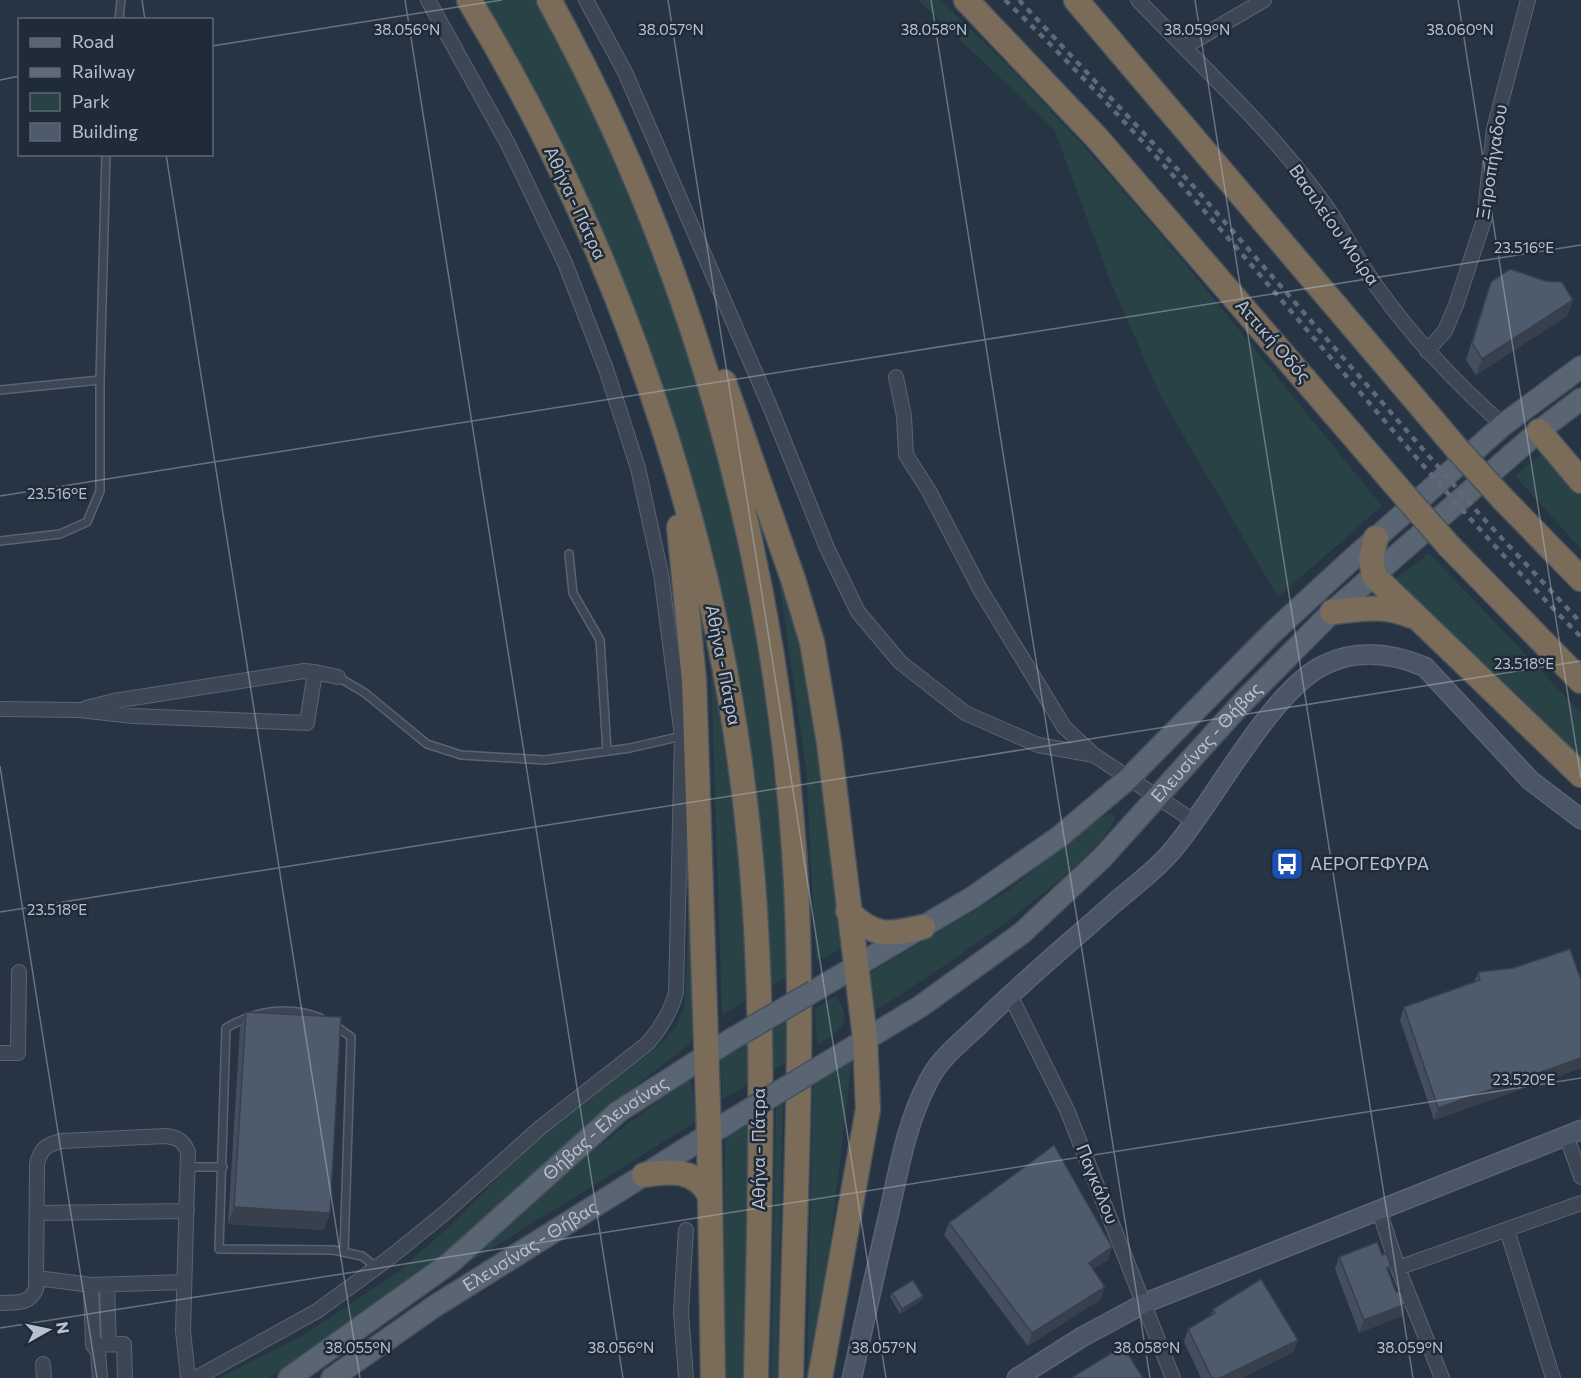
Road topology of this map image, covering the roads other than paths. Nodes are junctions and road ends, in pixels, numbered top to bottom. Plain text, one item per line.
1 (121, 0) edge
2 (428, 0) edge
3 (469, 0) edge
4 (549, 0) edge
5 (586, 0) edge
6 (966, 0) edge
7 (1076, 0) edge
8 (1138, 0) edge
9 (1264, 0) edge
10 (1527, 0) edge
11 (119, 18) edge
12 (1184, 47) junction
13 (106, 156) edge
14 (635, 173) junction
15 (1427, 351) junction
16 (1581, 367) edge
17 (896, 377) dead end
18 (100, 380) junction
19 (0, 390) edge
20 (1581, 399) edge
21 (1503, 425) junction
22 (1539, 431) junction
23 (668, 444) junction
24 (1581, 481) edge
25 (1376, 538) junction
26 (0, 541) edge
27 (569, 554) dead end
28 (1374, 576) junction
29 (1581, 579) edge
30 (1332, 612) junction
31 (1414, 616) junction
32 (315, 672) junction
33 (338, 677) joint
34 (1581, 681) edge
35 (0, 709) edge
36 (79, 710) junction
37 (682, 736) junction
38 (607, 751) junction
39 (1094, 755) junction
40 (1581, 775) edge
41 (1129, 778) junction
42 (1158, 797) junction
43 (1581, 819) edge
44 (1195, 822) junction
45 (848, 911) junction
46 (923, 927) junction
47 (855, 967) junction
48 (19, 972) dead end
49 (814, 991) joint
50 (1010, 994) junction
51 (865, 1038) junction
52 (0, 1053) edge
53 (705, 1054) junction
54 (1574, 1132) edge
55 (709, 1134) junction
56 (188, 1167) junction
57 (223, 1167) junction
58 (644, 1175) junction
59 (1581, 1177) edge
60 (710, 1196) junction
61 (1581, 1203) edge
62 (1379, 1210) junction
63 (187, 1211) junction
64 (37, 1212) junction
65 (686, 1230) dead end
66 (1507, 1230) junction
67 (344, 1252) junction
68 (376, 1267) junction
69 (1398, 1268) junction
70 (37, 1278) junction
71 (184, 1282) junction
72 (92, 1285) junction
73 (107, 1285) junction
74 (0, 1303) edge
75 (1145, 1303) junction
76 (109, 1344) junction
77 (93, 1345) junction
78 (100, 1378) edge
79 (125, 1378) edge
80 (188, 1378) edge
81 (196, 1378) edge
82 (289, 1378) edge
83 (332, 1378) edge
84 (686, 1378) edge
85 (713, 1378) edge
86 (756, 1378) edge
87 (791, 1378) edge
88 (820, 1378) edge
89 (852, 1378) edge
90 (1017, 1378) edge
91 (1173, 1378) edge
92 (1442, 1378) edge
93 (1553, 1378) edge

1 - 11 lane
2 - 37 street
3 - 23 highway, Αθήνα - Πάτρα
4 - 14 highway, Αθήνα - Πάτρα
5 - 39 street
6 - 34 highway, Αττική Οδός, bridge
7 - 29 highway, bridge
8 - 12 street, Βασιλείου Μοίρα
9 - 12 street
10 - 15 street, Ξηροπήγαδου
12 - 15 street, Βασιλείου Μοίρα
13 - 18 lane
14 - 45 highway
14 - 87 highway, Αθήνα - Πάτρα
15 - 21 street, Βασιλείου Μοίρα
16 - 21 main road, Ελευσίνας - Θήβας
17 - 39 street
18 - 19 lane
18 - 26 lane
20 - 22 main road, Ελευσίνας - Θήβας
21 - 22 main road
21 - 25 main road, Ελευσίνας - Θήβας
22 - 24 highway
22 - 28 main road, Ελευσίνας - Θήβας
23 - 53 highway
23 - 86 highway, Αθήνα - Πάτρα
25 - 28 highway
25 - 41 main road, Ελευσίνας - Θήβας
27 - 38 lane
28 - 30 main road, Ελευσίνας - Θήβας
28 - 31 highway
30 - 31 highway
30 - 42 main road, Ελευσίνας - Θήβας
31 - 40 highway
32 - 33 street
32 - 36 street
32 - 36 street
33 - 38 lane
35 - 36 street
37 - 38 lane
37 - 68 street
39 - 41 street
41 - 42 street
41 - 46 main road, Ελευσίνας - Θήβας
42 - 44 street
42 - 51 main road, Ελευσίνας - Θήβας
43 - 44 street
44 - 50 street
45 - 46 highway
45 - 47 highway
46 - 47 main road, Ελευσίνας - Θήβας
47 - 49 main road, Ελευσίνας - Θήβας
47 - 51 highway
48 - 52 street
49 - 53 main road, Θήβας - Ελευσίνας, bridge
50 - 75 street, Παγκάλου
50 - 89 street
51 - 55 main road, Ελευσίνας - Θήβας, bridge
51 - 88 highway
53 - 55 highway
53 - 82 main road, Θήβας - Ελευσίνας
54 - 59 street
54 - 62 street
55 - 58 main road, Ελευσίνας - Θήβας
55 - 60 highway
56 - 57 lane
56 - 63 street
56 - 64 street
57 - 67 lane
57 - 67 lane
58 - 60 highway
58 - 83 main road, Ελευσίνας - Θήβας
60 - 85 highway
61 - 66 street
62 - 69 street
62 - 75 street
63 - 64 street
63 - 71 street
64 - 70 street
65 - 84 street
66 - 69 street
66 - 93 street
67 - 68 lane
68 - 81 street
69 - 92 street
70 - 72 street
70 - 74 street
71 - 73 street
71 - 80 street
72 - 73 street
72 - 77 street
73 - 76 street
75 - 90 street
75 - 91 street, Παγκάλου
76 - 77 street
76 - 79 street
77 - 78 street

